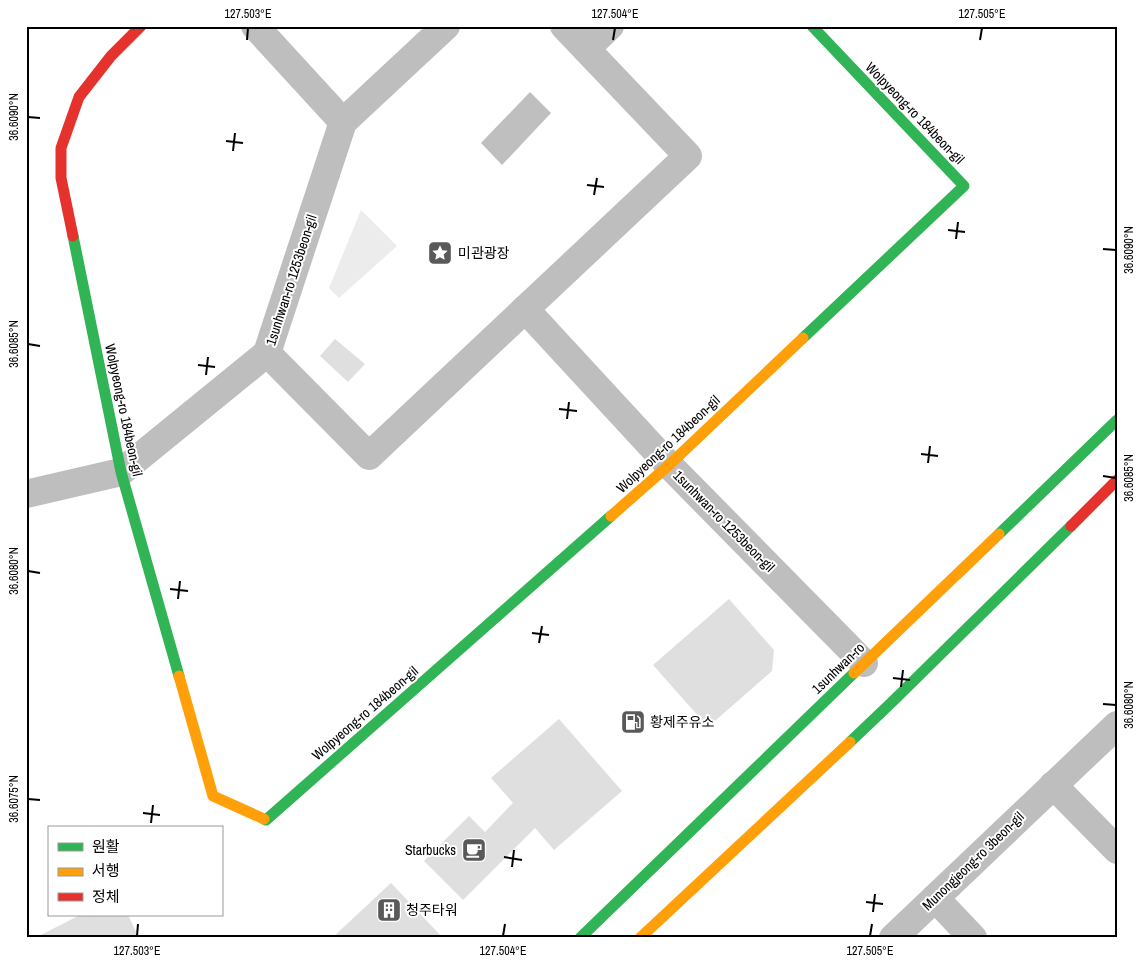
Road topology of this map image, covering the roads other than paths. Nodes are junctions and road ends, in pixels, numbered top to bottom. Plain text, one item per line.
1 (141, 26) edge
2 (255, 26) edge
3 (446, 26) edge
4 (564, 26) edge
5 (610, 26) edge
6 (812, 26) edge
7 (586, 49) junction
8 (343, 122) junction
9 (525, 309) junction
10 (267, 353) junction
11 (1117, 420) edge
12 (669, 465) junction
13 (121, 472) junction
14 (1117, 480) edge
15 (26, 494) edge
16 (864, 663) junction
17 (1117, 725) edge
18 (1053, 785) junction
19 (1117, 850) edge
20 (935, 898) junction
21 (580, 938) edge
22 (640, 938) edge
23 (893, 938) edge
24 (973, 938) edge

1 - 13 street, Wolpyeong-ro 184beon-gil
2 - 8 street
3 - 8 street, 1sunhwan-ro 1253beon-gil
4 - 7 street, 1sunhwan-ro 1253beon-gil
5 - 7 street
6 - 12 street, Wolpyeong-ro 184beon-gil
7 - 9 street, 1sunhwan-ro 1253beon-gil
8 - 10 street, 1sunhwan-ro 1253beon-gil
9 - 10 street, 1sunhwan-ro 1253beon-gil
9 - 12 street, 1sunhwan-ro 1253beon-gil
10 - 13 street
11 - 16 street, 1sunhwan-ro
12 - 13 street, Wolpyeong-ro 184beon-gil
12 - 16 street, 1sunhwan-ro 1253beon-gil
13 - 15 street
14 - 22 street
16 - 21 street, 1sunhwan-ro
17 - 18 street, Munongjeong-ro 3beon-gil
18 - 19 street
18 - 20 street, Munongjeong-ro 3beon-gil
20 - 23 street, Munongjeong-ro 3beon-gil
20 - 24 street

